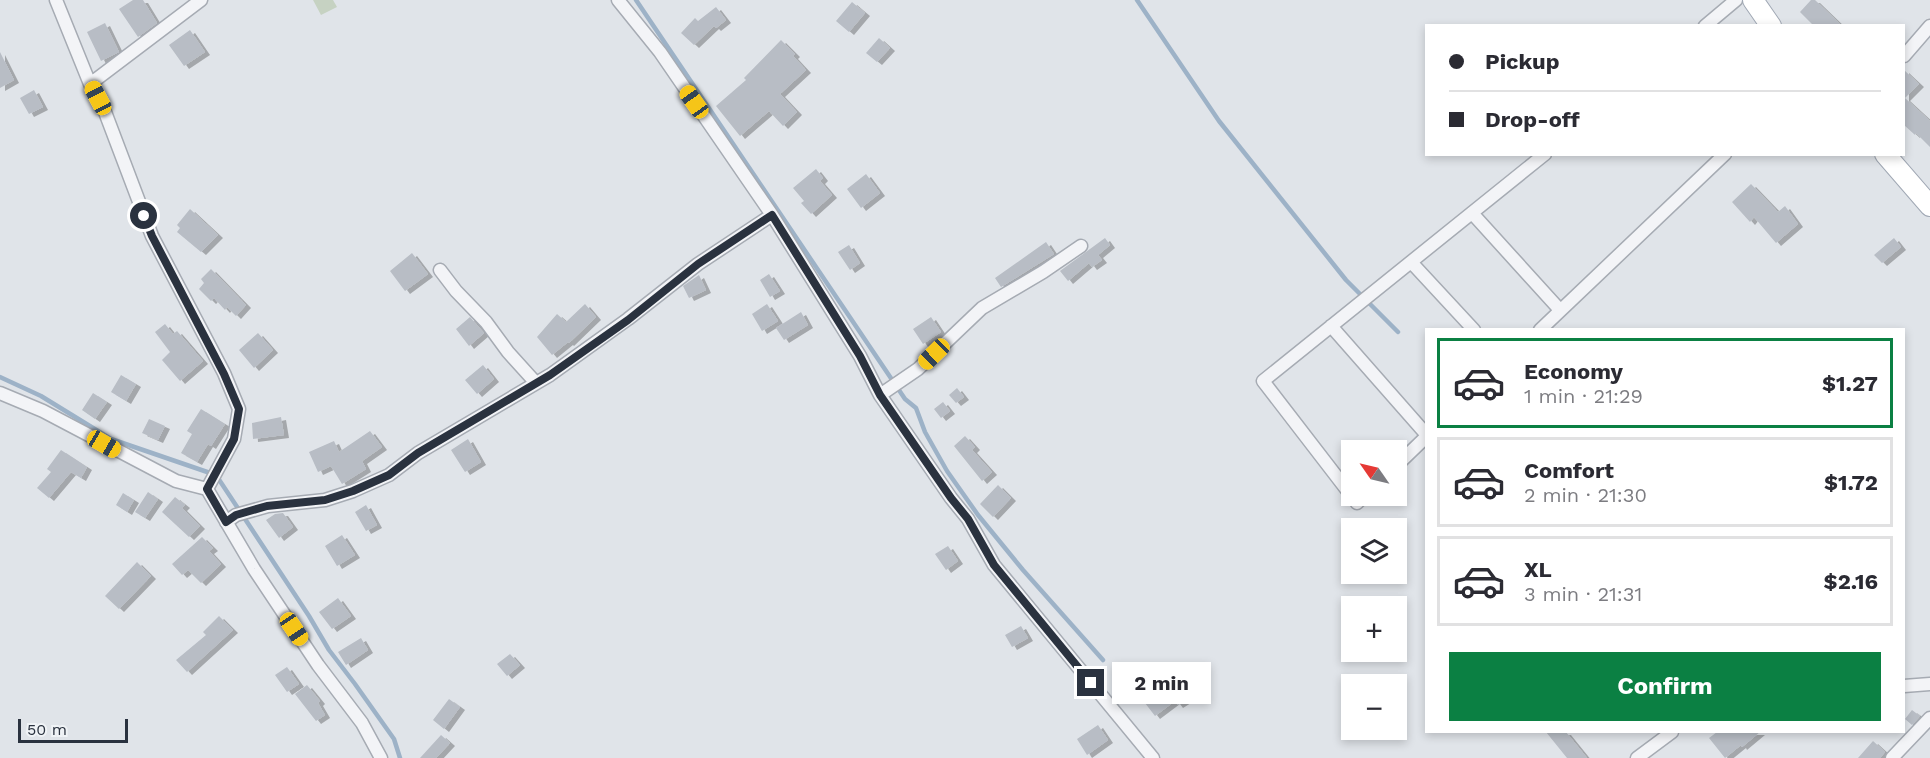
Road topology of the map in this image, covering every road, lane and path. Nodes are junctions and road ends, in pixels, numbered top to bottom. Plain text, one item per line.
1 (56, 0) edge
2 (201, 0) edge
3 (618, 0) edge
4 (1736, 0) edge
5 (1753, 0) edge
6 (1707, 24) edge
7 (1770, 24) edge
8 (1930, 26) edge
9 (1905, 55) edge
10 (90, 84) junction
11 (1543, 156) edge
12 (1723, 156) edge
13 (1887, 156) edge
14 (1930, 206) edge
15 (1472, 213) junction
16 (772, 215) junction
17 (1081, 246) dead end
18 (1412, 262) junction
19 (440, 270) dead end
20 (1560, 310) junction
21 (1331, 327) junction
22 (1472, 328) edge
23 (1542, 328) edge
24 (536, 383) junction
25 (0, 393) edge
26 (880, 395) junction
27 (1425, 435) edge
28 (1425, 437) edge
29 (1407, 455) edge
30 (1341, 482) edge
31 (207, 489) junction
32 (226, 522) junction
33 (1930, 684) edge
34 (1905, 686) edge
35 (1930, 718) edge
36 (1671, 733) edge
37 (381, 758) edge
38 (1154, 758) edge
39 (1637, 758) edge
40 (1892, 758) edge

1 - 10 street
2 - 10 street
3 - 16 street
4 - 6 street
5 - 7 main road
8 - 9 street
10 - 31 street
11 - 15 street
12 - 20 street
13 - 14 main road
15 - 18 street
15 - 20 street
16 - 24 street
16 - 26 street
17 - 26 street
18 - 21 street
18 - 22 street
19 - 24 street
20 - 23 street
21 - 27 street
21 - 30 street
24 - 32 street
25 - 31 street
26 - 38 street
28 - 29 street
31 - 32 street
32 - 37 street
33 - 34 street
35 - 40 street
36 - 39 street

